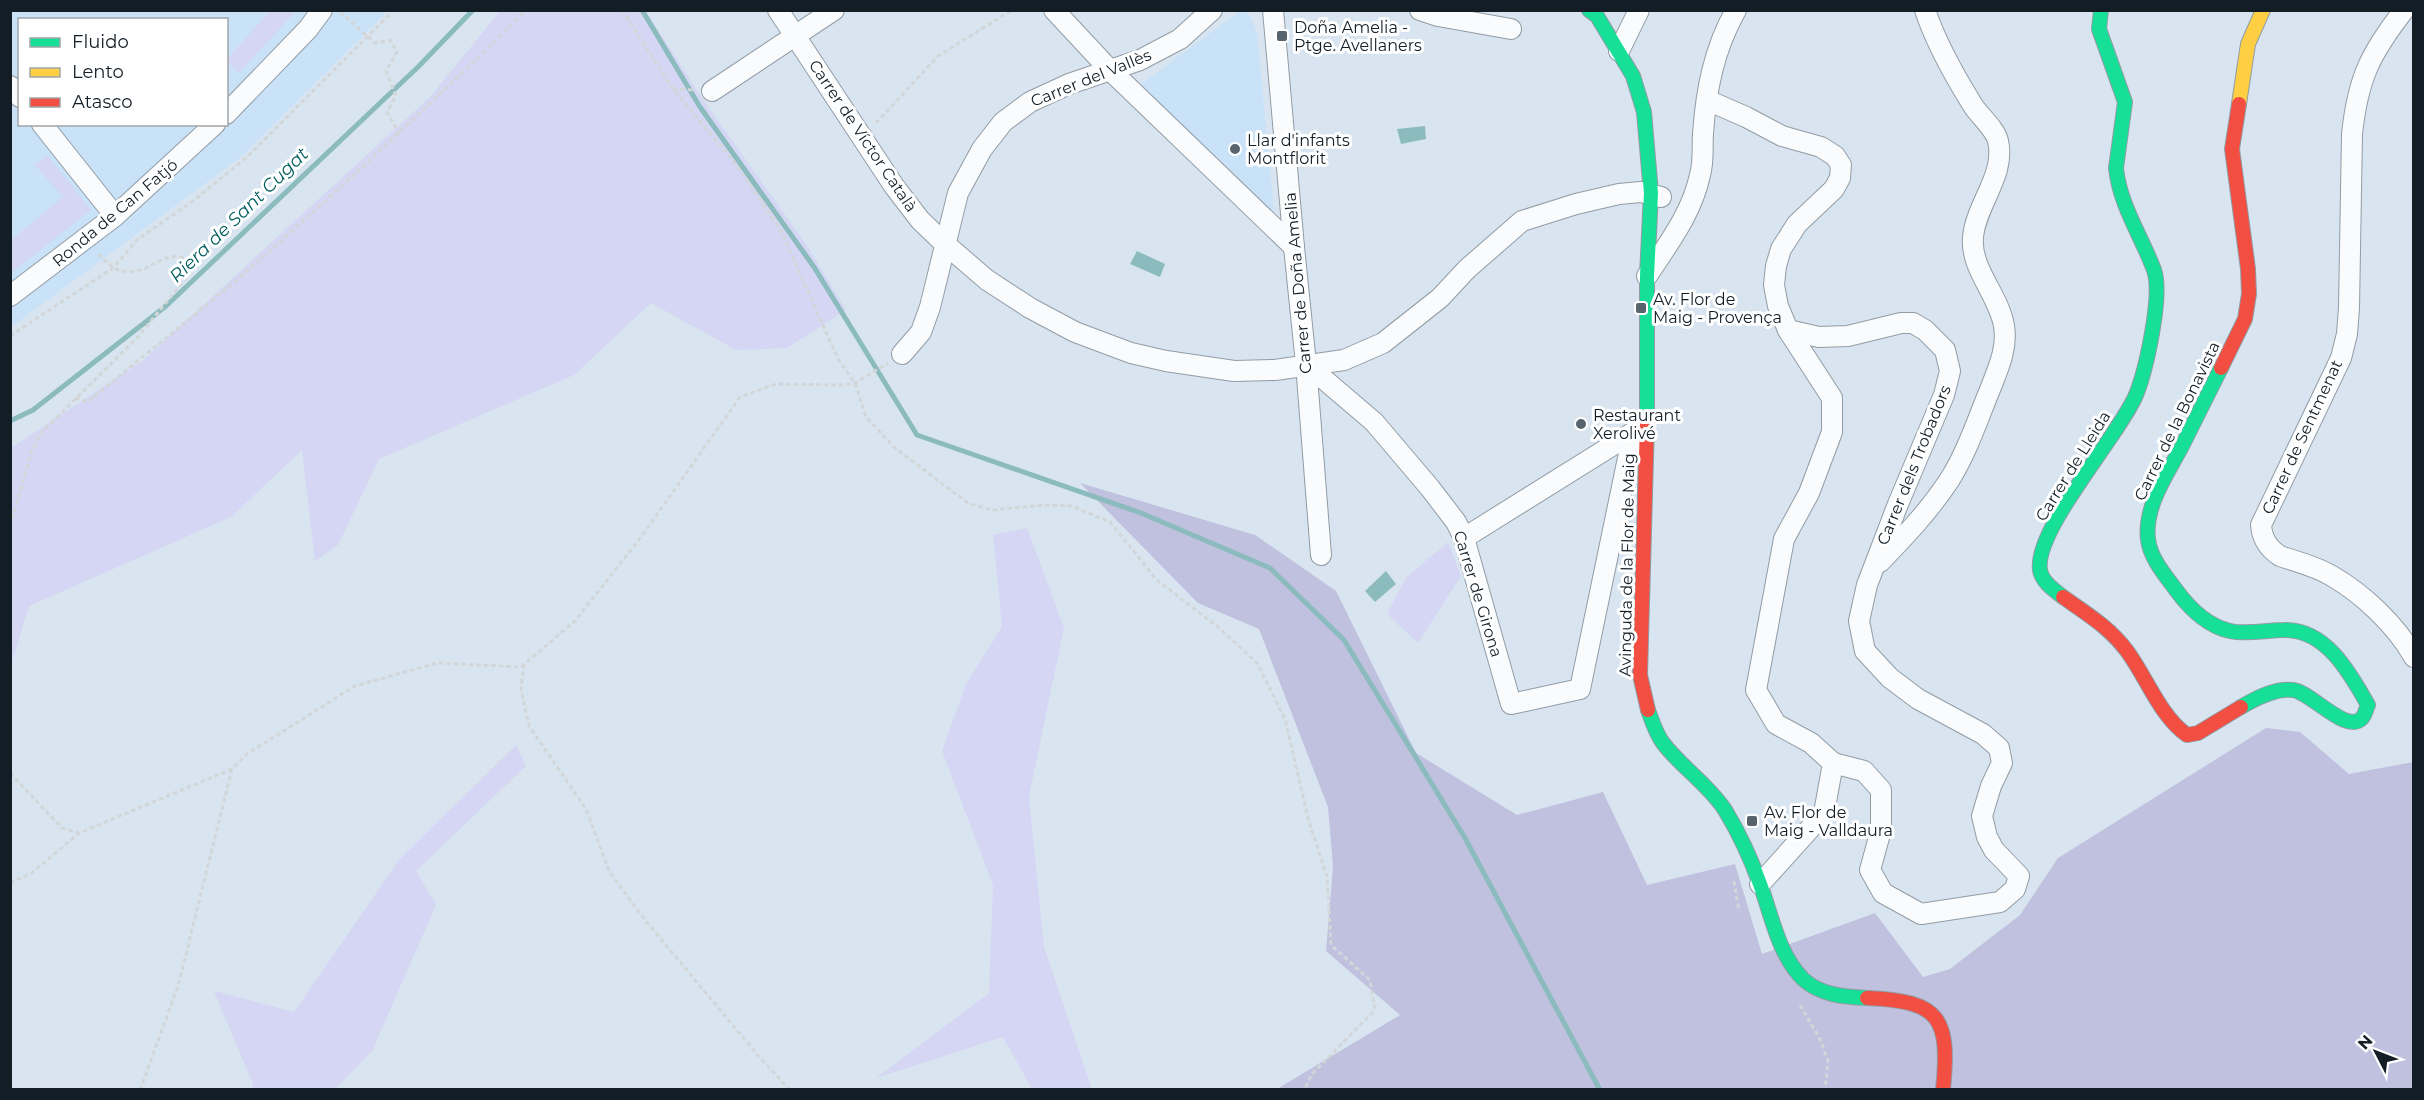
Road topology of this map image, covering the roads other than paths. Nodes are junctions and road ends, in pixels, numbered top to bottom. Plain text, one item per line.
1 (322, 10) edge
2 (778, 10) edge
3 (834, 10) edge
4 (1054, 10) edge
5 (1212, 10) edge
6 (1273, 10) edge
7 (1420, 10) edge
8 (1589, 10) edge
9 (1639, 10) edge
10 (1736, 10) edge
11 (1925, 10) edge
12 (2101, 10) edge
13 (2263, 10) edge
14 (2404, 10) edge
15 (1511, 29) dead end
16 (1622, 36) junction
17 (795, 37) junction
18 (1109, 69) junction
19 (712, 91) dead end
20 (1707, 100) junction
21 (228, 112) edge
22 (44, 126) edge
23 (213, 126) edge
24 (1657, 195) junction
25 (116, 216) junction
26 (944, 243) junction
27 (1294, 247) junction
28 (1662, 254) junction
29 (1647, 276) junction
30 (10, 296) edge
31 (1788, 330) junction
32 (902, 354) road end
33 (1306, 364) junction
34 (1645, 426) junction
35 (1464, 538) junction
36 (1321, 555) dead end
37 (1874, 568) junction
38 (1656, 589) dead end
39 (2414, 657) edge
40 (2363, 718) joint
41 (1833, 763) junction
42 (1744, 816) dead end
43 (1760, 884) junction
44 (1943, 1089) edge

1 - 21 street
2 - 17 street, Carrer de Víctor Català
3 - 17 street
4 - 18 street
5 - 18 street, Carrer del Vallès
6 - 27 street, Carrer de Doña Amelia
7 - 15 street
8 - 16 street, Avinguda de la Flor de Maig
9 - 16 street
10 - 20 street
11 - 37 street
12 - 40 street, Carrer de Lleida
13 - 40 street, Carrer de la Bonavista
14 - 39 street, Carrer de Sentmenat
16 - 24 street, Avinguda de la Flor de Maig
16 - 24 street, Avinguda de la Flor de Maig
17 - 19 street
17 - 26 street, Carrer de Víctor Català
18 - 26 street, Carrer del Vallès
18 - 27 street
20 - 28 street
20 - 31 street
22 - 25 street
23 - 25 street, Ronda de Can Fatjó
24 - 28 street, Avinguda de la Flor de Maig
24 - 29 street, Avinguda de la Flor de Maig
24 - 33 street, Carrer de Víctor Català
25 - 30 street, Ronda de Can Fatjó
26 - 32 street, Carrer del Vallès
26 - 33 street, Carrer de Víctor Català
27 - 33 street, Carrer de Doña Amelia
28 - 29 street
28 - 34 street, Avinguda de la Flor de Maig
29 - 34 street, Avinguda de la Flor de Maig
31 - 37 street, Carrer dels Trobadors
31 - 41 street
33 - 35 street, Carrer de Girona
33 - 36 street, Carrer de Doña Amelia
34 - 35 street
34 - 35 street, Carrer de Girona
34 - 38 street, Avinguda de la Flor de Maig
34 - 43 street, Avinguda de la Flor de Maig
37 - 41 street
41 - 43 street
42 - 43 street, Avinguda de la Flor de Maig
43 - 44 street, Avinguda de la Flor de Maig

